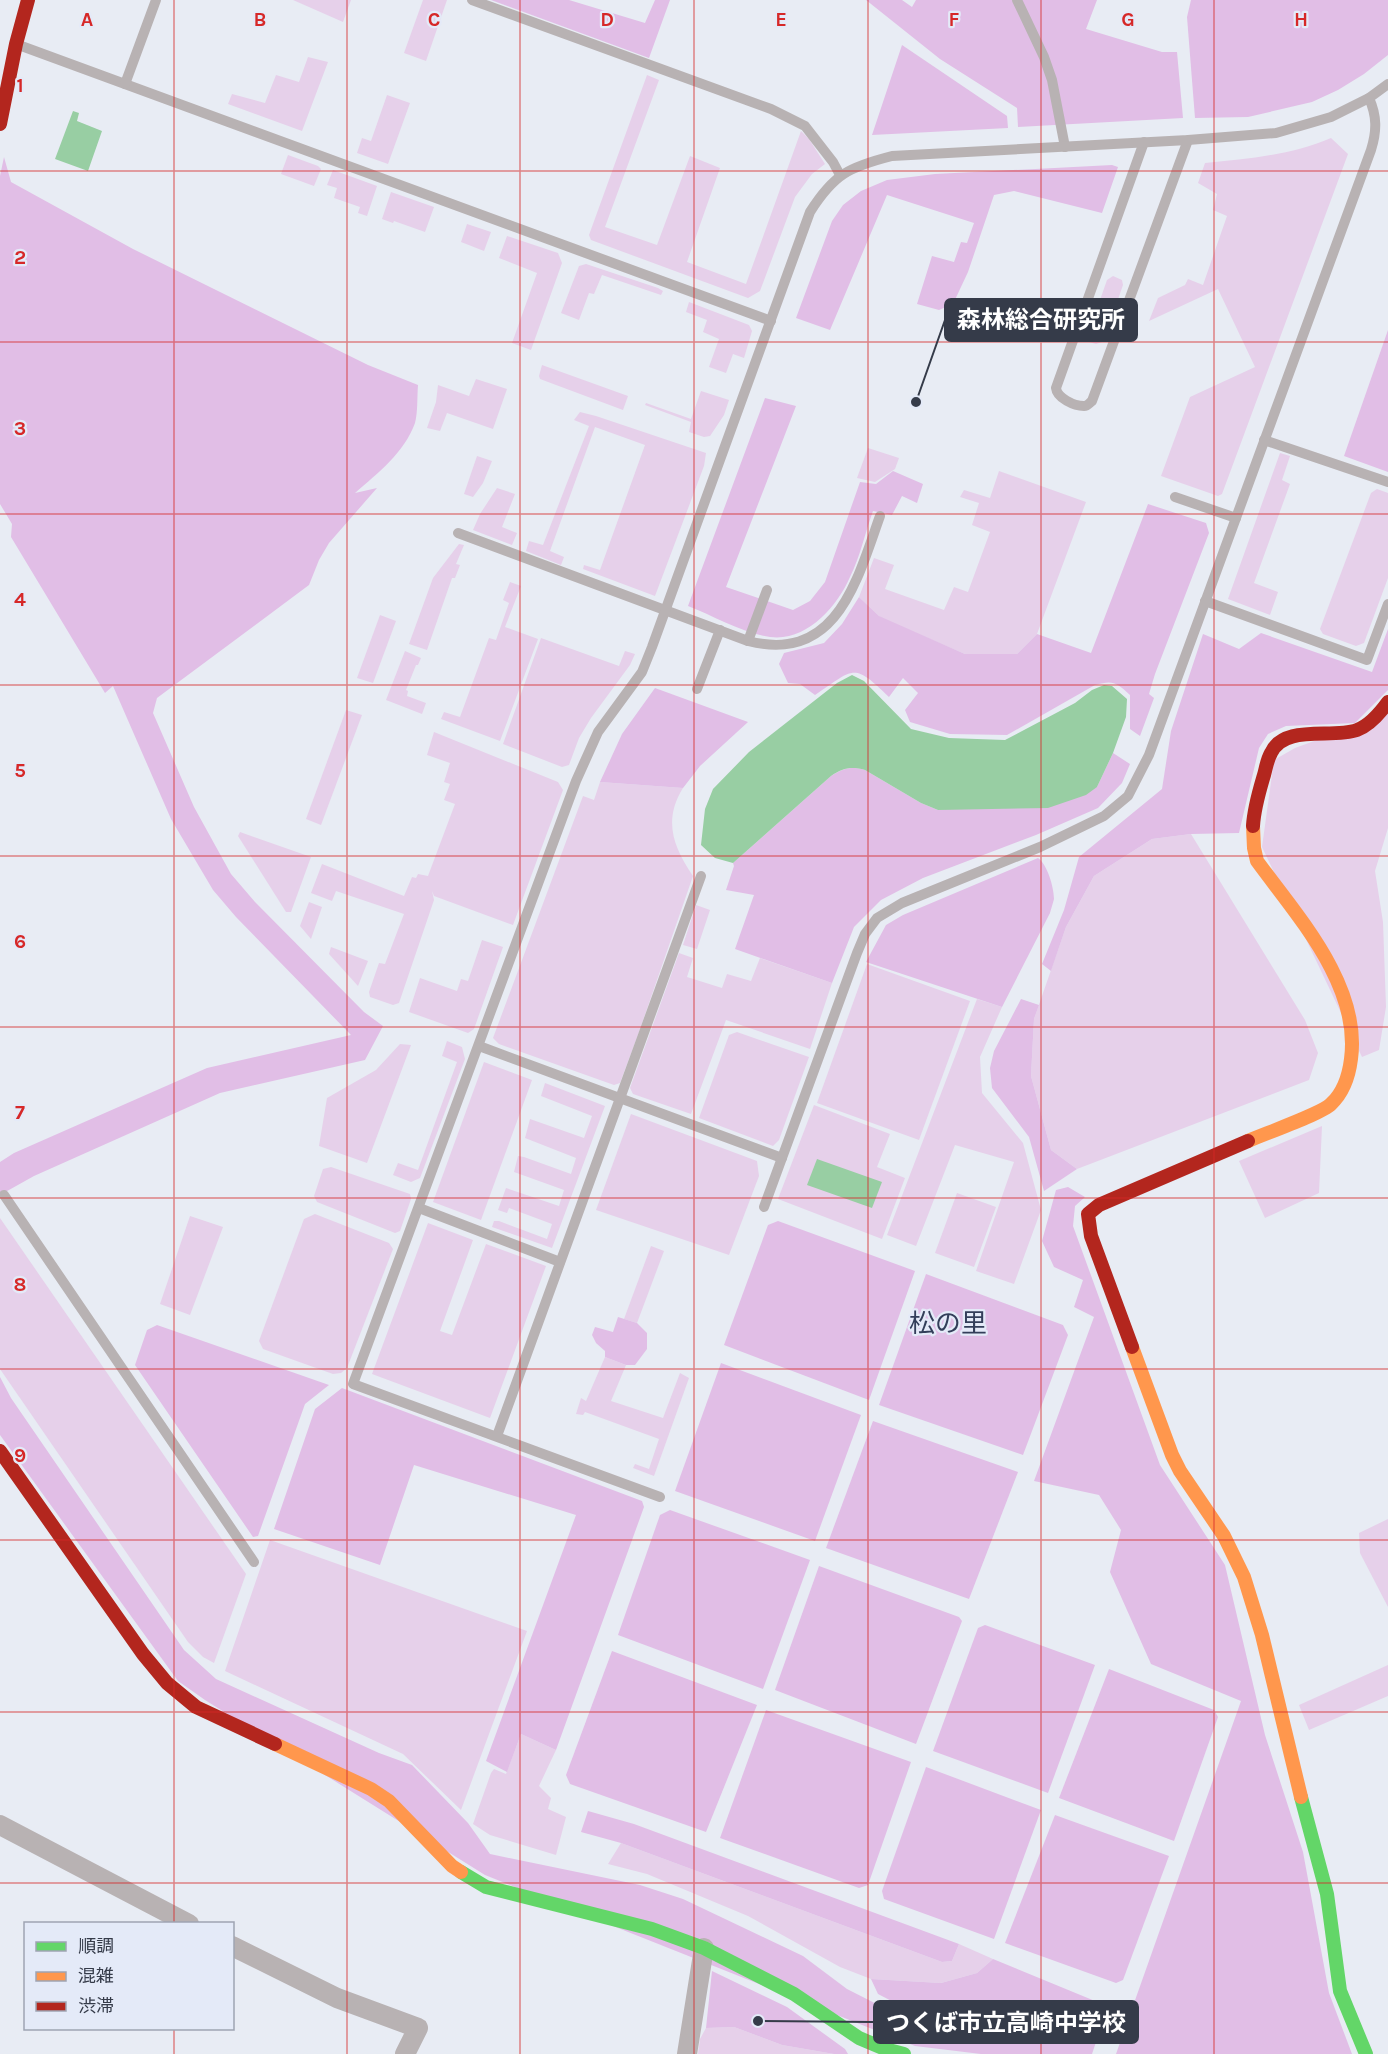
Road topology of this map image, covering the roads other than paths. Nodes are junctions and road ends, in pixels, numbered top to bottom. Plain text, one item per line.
1 (28, 0) edge
2 (156, 0) edge
3 (472, 0) edge
4 (1017, 0) edge
5 (16, 44) junction
6 (125, 84) junction
7 (1388, 84) edge
8 (1369, 98) junction
9 (0, 124) edge
10 (1188, 140) junction
11 (1144, 142) junction
12 (1065, 147) junction
13 (840, 175) junction
14 (771, 321) junction
15 (1264, 440) junction
16 (1388, 483) edge
17 (1175, 497) dead end
18 (880, 516) dead end
19 (1236, 519) junction
20 (458, 533) dead end
21 (767, 590) dead end
22 (1205, 601) junction
23 (1388, 604) edge
24 (665, 610) junction
25 (720, 630) junction
26 (748, 641) junction
27 (697, 689) dead end
28 (1388, 702) edge
29 (701, 876) dead end
30 (478, 1046) junction
31 (620, 1098) junction
32 (782, 1158) junction
33 (4, 1195) dead end
34 (764, 1206) dead end
35 (419, 1208) junction
36 (560, 1262) junction
37 (496, 1436) junction
38 (0, 1451) edge
39 (660, 1497) dead end
40 (254, 1562) dead end
41 (0, 1825) edge
42 (187, 1922) edge
43 (234, 1947) edge
44 (704, 1948) junction
45 (405, 2054) edge
46 (687, 2054) edge
47 (904, 2054) edge
48 (1366, 2054) edge

1 - 5 street
2 - 6 lane
3 - 13 lane
4 - 12 lane
5 - 6 lane
5 - 9 street
6 - 14 lane
7 - 8 lane
8 - 10 lane
8 - 15 lane
10 - 11 lane
10 - 11 lane
11 - 12 lane
12 - 13 lane
13 - 14 lane
14 - 24 lane
15 - 16 lane
15 - 19 lane
17 - 19 lane
18 - 26 lane
19 - 22 lane
20 - 24 lane
21 - 26 lane
22 - 23 lane
22 - 32 lane
24 - 25 lane
24 - 30 lane
25 - 26 lane
25 - 27 lane
28 - 48 street
29 - 31 lane
30 - 31 lane
30 - 35 lane
31 - 32 lane
31 - 36 lane
32 - 34 lane
33 - 40 lane
35 - 36 lane
35 - 37 lane
36 - 37 lane
37 - 39 lane
38 - 44 street
41 - 42 street
43 - 45 street
44 - 46 street
44 - 47 street

